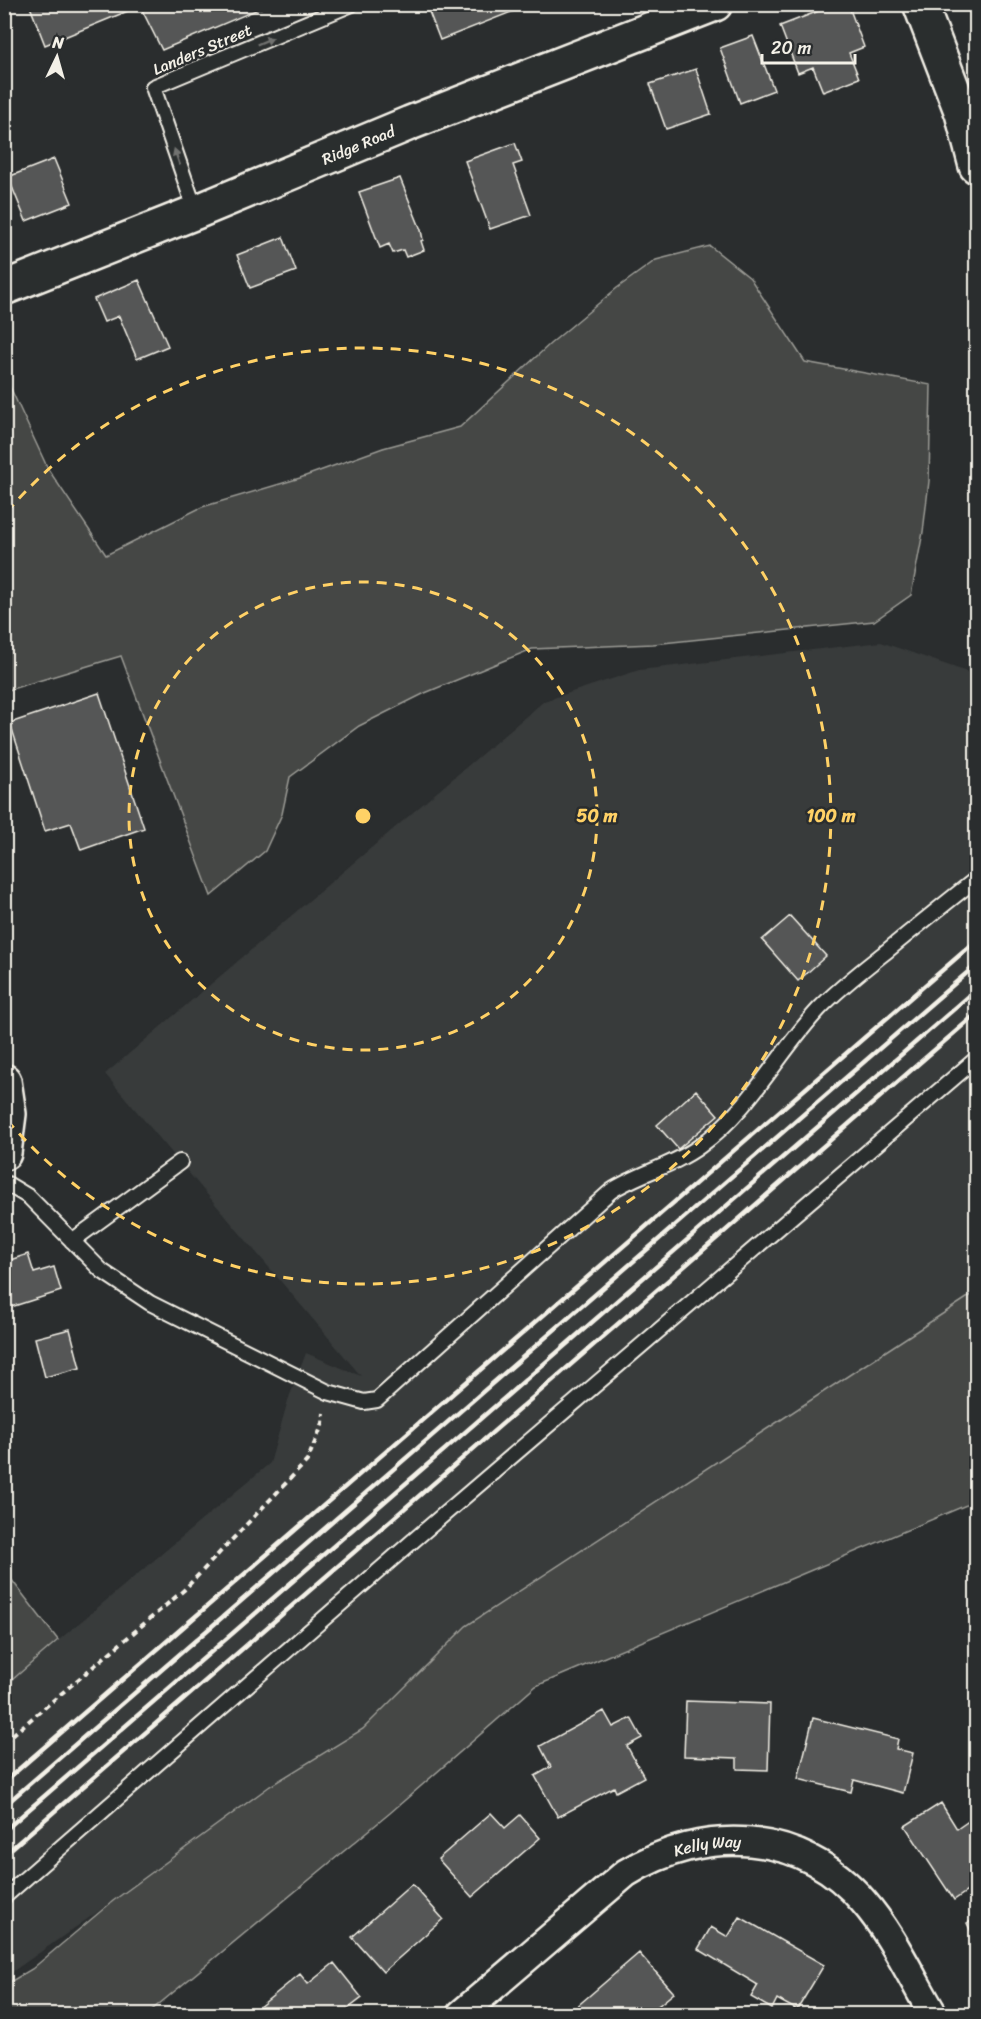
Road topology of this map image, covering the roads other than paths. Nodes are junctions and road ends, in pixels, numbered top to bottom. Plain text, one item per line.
1 (352, 4) edge
2 (715, 4) edge
3 (920, 4) edge
4 (976, 166) edge
5 (196, 212) junction
6 (4, 288) edge
7 (976, 879) edge
8 (976, 1059) edge
9 (4, 1081) edge
10 (4, 1154) edge
11 (180, 1162) dead end
12 (4, 1182) edge
13 (72, 1241) junction
14 (4, 1897) edge
15 (461, 2014) edge
16 (933, 2014) edge

5 -> 1 lane, Landers Street
2 - 5 street, Ridge Road
3 - 4 street
5 - 6 street, Ridge Road
7 - 13 lane
8 - 14 lane
9 - 10 street
11 - 13 lane
12 - 13 lane
15 - 16 street, Kelly Way

